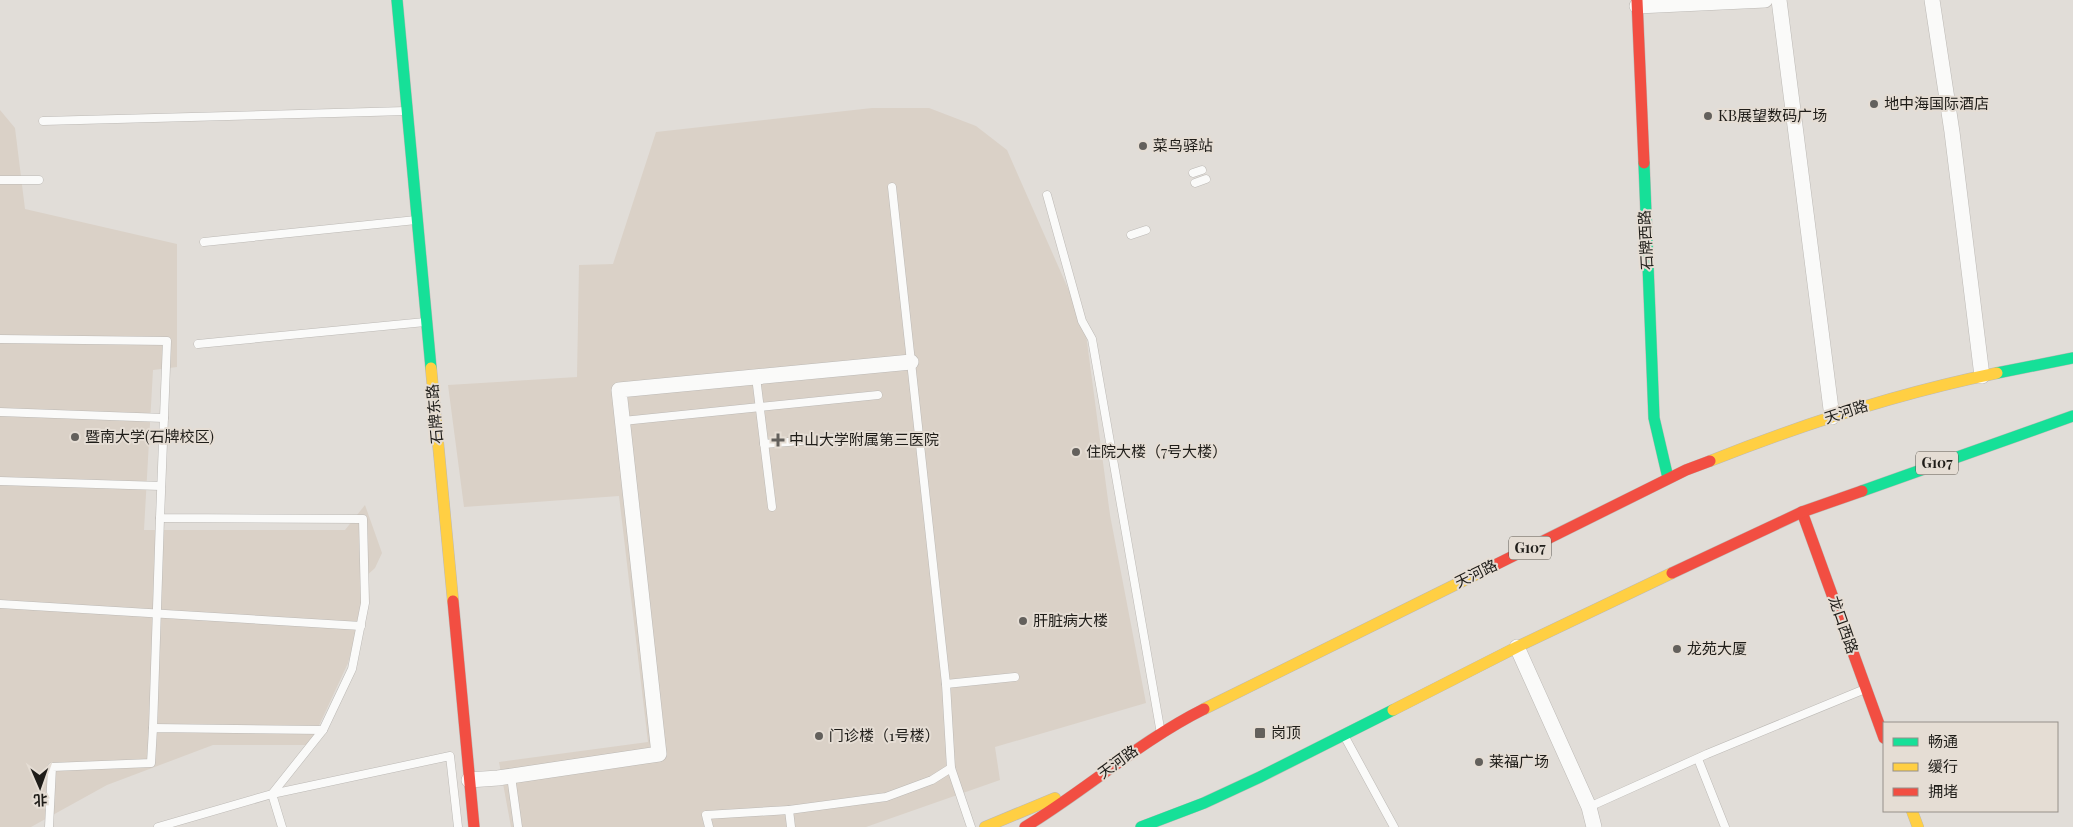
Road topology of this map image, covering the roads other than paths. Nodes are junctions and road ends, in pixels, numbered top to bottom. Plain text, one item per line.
1 (398, 0) edge
2 (1765, 0) edge
3 (1779, 0) edge
4 (1932, 0) edge
5 (1637, 3) edge
6 (408, 111) junction
7 (43, 120) dead end
8 (1202, 170) dead end
9 (1193, 173) dead end
10 (1206, 179) dead end
11 (0, 180) edge
12 (39, 180) dead end
13 (1195, 183) dead end
14 (892, 187) dead end
15 (1047, 195) dead end
16 (418, 220) junction
17 (1146, 230) dead end
18 (1131, 235) dead end
19 (204, 242) dead end
20 (427, 321) junction
21 (0, 339) edge
22 (198, 344) dead end
23 (2073, 358) edge
24 (911, 362) junction
25 (1982, 376) junction
26 (756, 377) junction
27 (878, 395) dead end
28 (759, 408) junction
29 (0, 412) edge
30 (2073, 416) edge
31 (1832, 417) junction
32 (164, 418) junction
33 (623, 421) junction
34 (871, 435) dead end
35 (764, 444) junction
36 (1668, 478) junction
37 (0, 481) edge
38 (161, 486) junction
39 (772, 507) dead end
40 (1802, 512) junction
41 (160, 518) junction
42 (0, 604) edge
43 (157, 614) junction
44 (361, 626) junction
45 (1517, 647) junction
46 (1015, 677) dead end
47 (946, 684) junction
48 (1865, 689) junction
49 (153, 728) junction
50 (322, 730) junction
51 (1161, 733) junction
52 (1344, 735) junction
53 (1883, 735) edge
54 (1698, 758) junction
55 (951, 768) junction
56 (511, 776) junction
57 (469, 780) junction
58 (1088, 784) junction
59 (272, 794) junction
60 (1589, 807) junction
61 (789, 810) junction
62 (1912, 812) edge
63 (49, 827) edge
64 (158, 827) edge
65 (282, 827) edge
66 (458, 827) edge
67 (474, 827) edge
68 (518, 827) edge
69 (709, 827) edge
70 (792, 827) edge
71 (971, 827) edge
72 (985, 827) edge
73 (1025, 827) edge
74 (1141, 827) edge
75 (1394, 827) edge
76 (1594, 827) edge
77 (1726, 827) edge
78 (1918, 827) edge

1 - 6 main road, 石牌东路
2 - 5 street
3 - 31 street
4 - 25 street
5 - 36 main road, 石牌西路
6 - 7 lane
6 - 16 main road, 石牌东路
8 - 9 lane
10 - 13 lane
11 - 12 lane
14 - 24 lane
15 - 51 lane
16 - 19 lane
16 - 20 main road, 石牌东路
17 - 18 lane
20 - 22 lane
20 - 57 main road, 石牌东路
21 - 32 lane
23 - 25 main road, 天河路 / G107
24 - 26 street
24 - 47 lane
25 - 31 main road, 天河路 / G107
26 - 28 lane
26 - 33 street
27 - 28 lane
28 - 33 lane
28 - 35 lane
29 - 32 lane
30 - 40 main road, G107
31 - 36 main road, 天河路 / G107
32 - 38 lane
33 - 56 street
34 - 35 lane
35 - 39 lane
36 - 51 main road, 天河路 / G107
37 - 38 lane
38 - 41 lane
40 - 45 main road, G107
40 - 48 main road, 龙口西路
41 - 43 lane
41 - 44 lane
42 - 43 lane
43 - 44 lane
43 - 49 lane
44 - 50 lane
45 - 52 main road, G107
45 - 60 street
46 - 47 lane
47 - 55 lane
48 - 53 main road, 龙口西路
48 - 54 lane
49 - 50 lane
49 - 63 lane
50 - 59 lane
51 - 58 main road, 天河路 / G107
52 - 74 main road, G107
52 - 75 lane
54 - 60 lane
54 - 77 lane
55 - 61 lane
55 - 71 lane
56 - 57 street
56 - 68 lane
57 - 67 main road, 石牌东路
58 - 72 main road
58 - 73 main road, 天河路 / G107
59 - 64 lane
59 - 65 lane
59 - 66 lane
60 - 76 street
61 - 69 lane
61 - 70 lane
62 - 78 main road

